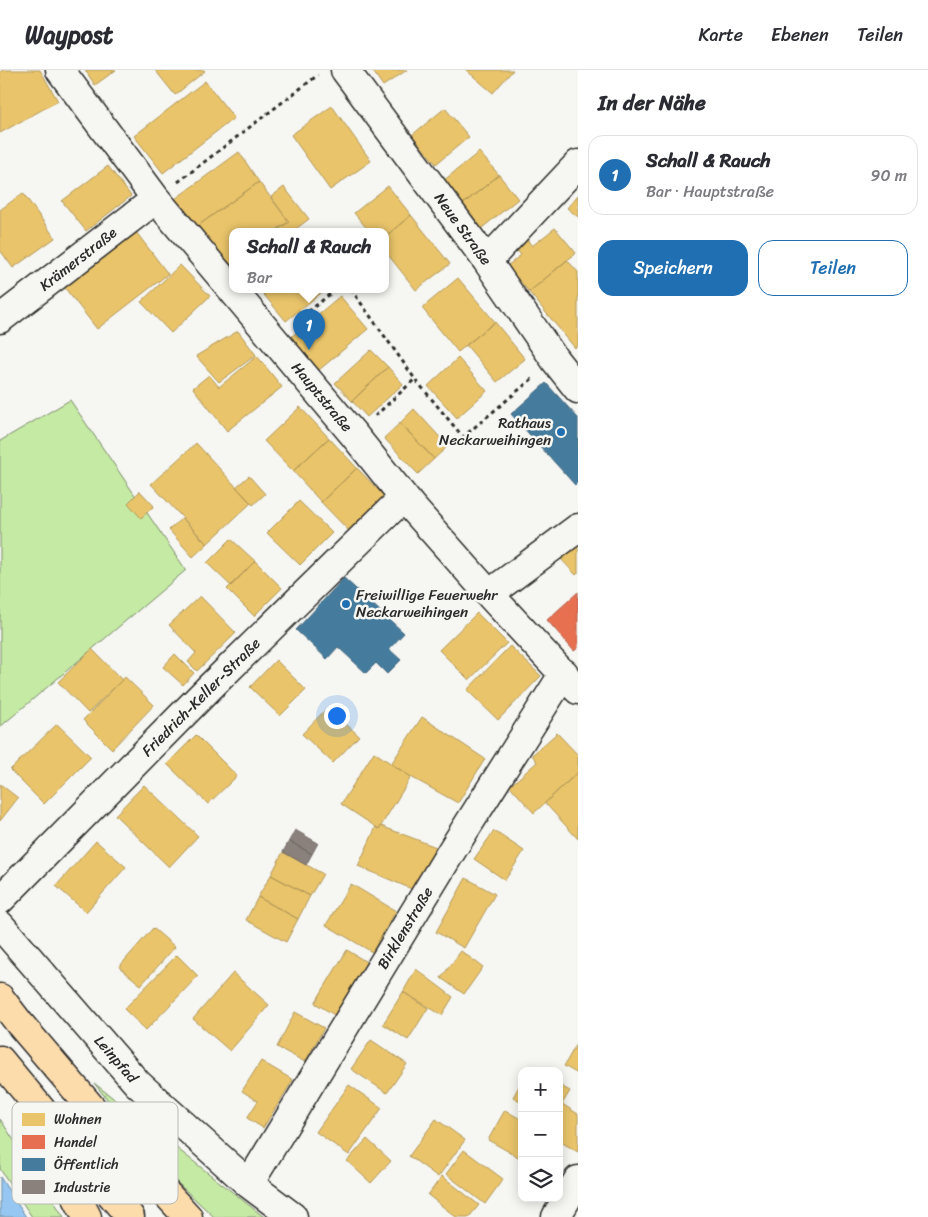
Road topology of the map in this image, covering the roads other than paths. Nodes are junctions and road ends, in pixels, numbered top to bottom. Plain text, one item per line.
1 (60, 70) edge
2 (345, 70) edge
3 (578, 164) edge
4 (156, 199) junction
5 (487, 261) junction
6 (229, 287) edge
7 (234, 293) edge
8 (0, 319) edge
9 (578, 389) edge
10 (404, 497) junction
11 (578, 528) edge
12 (489, 594) junction
13 (571, 681) edge
14 (0, 900) edge
15 (0, 925) edge
16 (0, 998) edge
17 (0, 1060) edge
18 (17, 1082) junction
19 (27, 1102) edge
20 (34, 1102) edge
21 (87, 1102) edge
22 (158, 1102) edge
23 (178, 1120) edge
24 (578, 1180) edge
25 (249, 1184) junction
26 (80, 1204) edge
27 (119, 1204) edge
28 (176, 1204) edge
29 (87, 1217) edge
30 (130, 1217) edge
31 (188, 1217) edge
32 (293, 1217) edge
33 (556, 1217) edge

1 - 4 street, Hauptstraße
2 - 5 street, Neue Straße
3 - 5 street
4 - 6 street, Hauptstraße
4 - 8 street, Krämerstraße
5 - 9 street, Neue Straße
7 - 10 street, Hauptstraße
10 - 12 street, Hauptstraße
10 - 14 street, Friedrich-Keller-Straße
11 - 12 street
12 - 13 street, Hauptstraße
13 - 25 street, Birklenstraße
15 - 22 street, Leinpfad
16 - 21 main road
17 - 18 main road
18 - 19 main road
18 - 20 main road
23 - 25 street, Leinpfad
24 - 33 street
25 - 32 street, Leinpfad
26 - 29 main road
27 - 30 main road
28 - 31 main road

